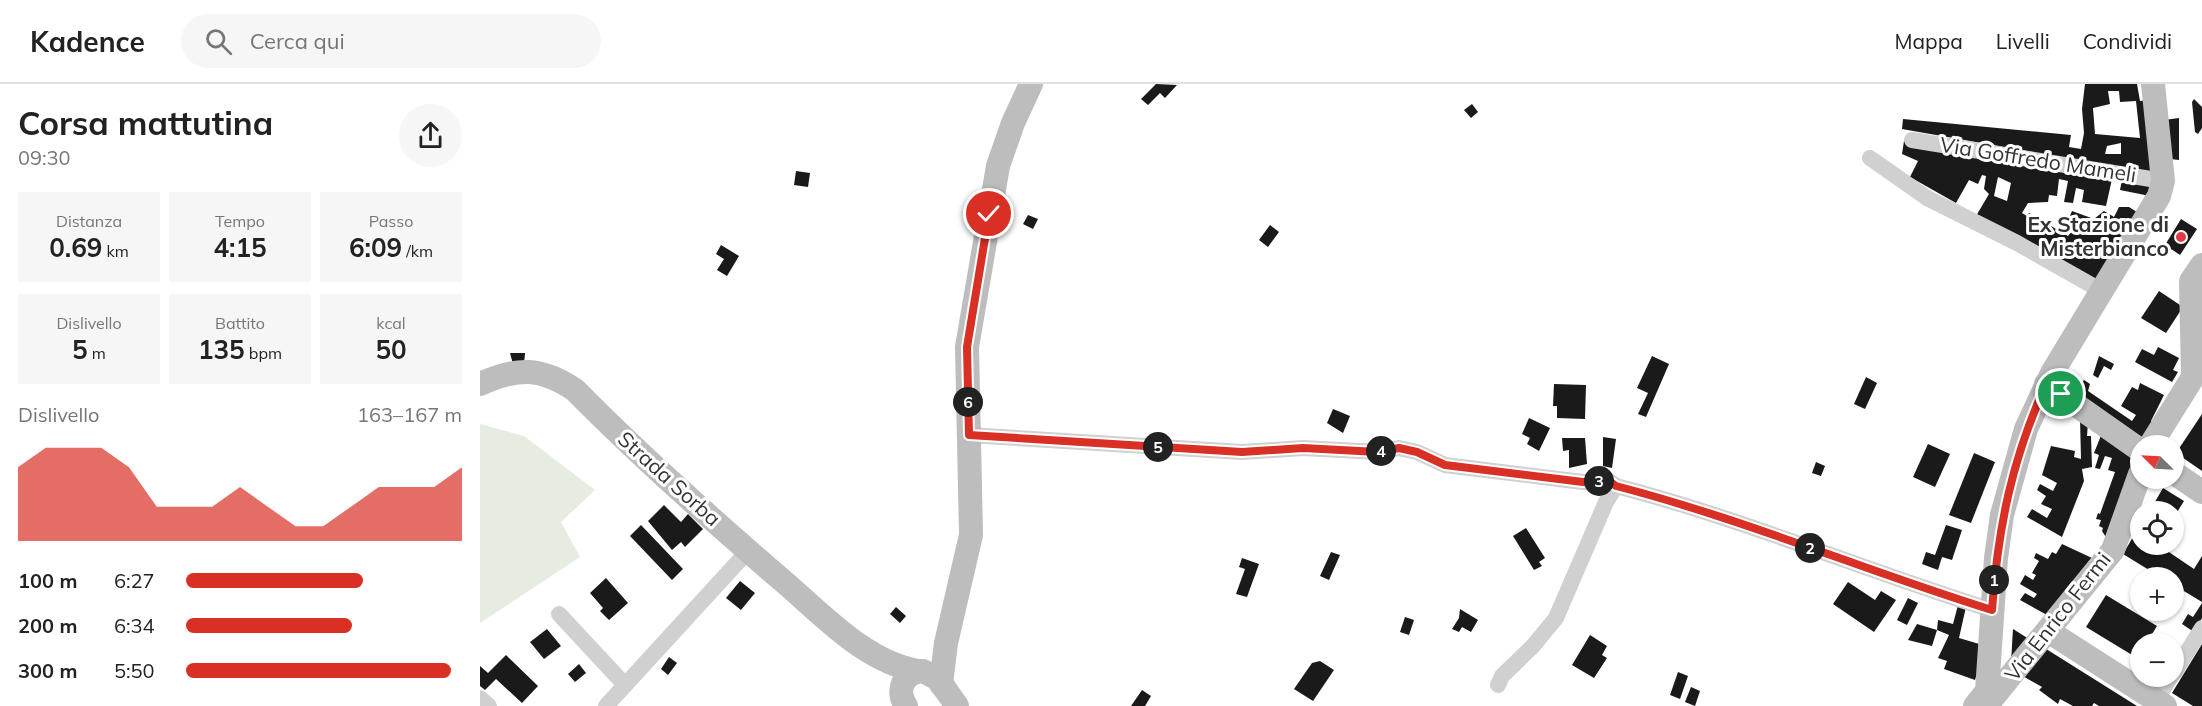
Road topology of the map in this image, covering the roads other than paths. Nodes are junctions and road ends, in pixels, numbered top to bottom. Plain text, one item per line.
1 (1031, 84) edge
2 (2152, 84) edge
3 (1912, 140) dead end
4 (1870, 158) dead end
5 (2163, 181) junction
6 (2202, 265) edge
7 (2100, 291) junction
8 (480, 384) edge
9 (2046, 384) junction
10 (969, 435) junction
11 (2157, 435) edge
12 (2130, 443) edge
13 (2184, 480) edge
14 (1616, 486) junction
15 (2135, 489) edge
16 (2202, 492) edge
17 (748, 551) junction
18 (1992, 610) junction
19 (559, 614) dead end
20 (2202, 628) edge
21 (2048, 631) junction
22 (843, 632) junction
23 (2184, 656) edge
24 (625, 685) junction
25 (1498, 685) dead end
26 (2166, 687) edge
27 (936, 688) edge
28 (480, 698) edge
29 (1992, 699) edge
30 (904, 703) edge
31 (2158, 704) edge
32 (489, 706) edge
33 (606, 706) edge
34 (1975, 706) edge

1 - 10 street
2 - 5 street
3 - 5 street, Via Goffredo Mameli
4 - 7 street
5 - 7 street
6 - 11 street
7 - 9 street
8 - 17 street, Strada Sorba
9 - 12 street
9 - 18 street
10 - 14 street
10 - 27 street
13 - 16 street
14 - 18 street
14 - 25 street
15 - 21 street, Via Enrico Fermi
17 - 22 street, Strada Sorba
17 - 24 street
18 - 34 street
19 - 24 street
20 - 23 street
21 - 29 street, Via Enrico Fermi
21 - 31 street
22 - 27 street
22 - 30 street
24 - 33 street
26 - 31 street
27 - 30 street
28 - 32 street

